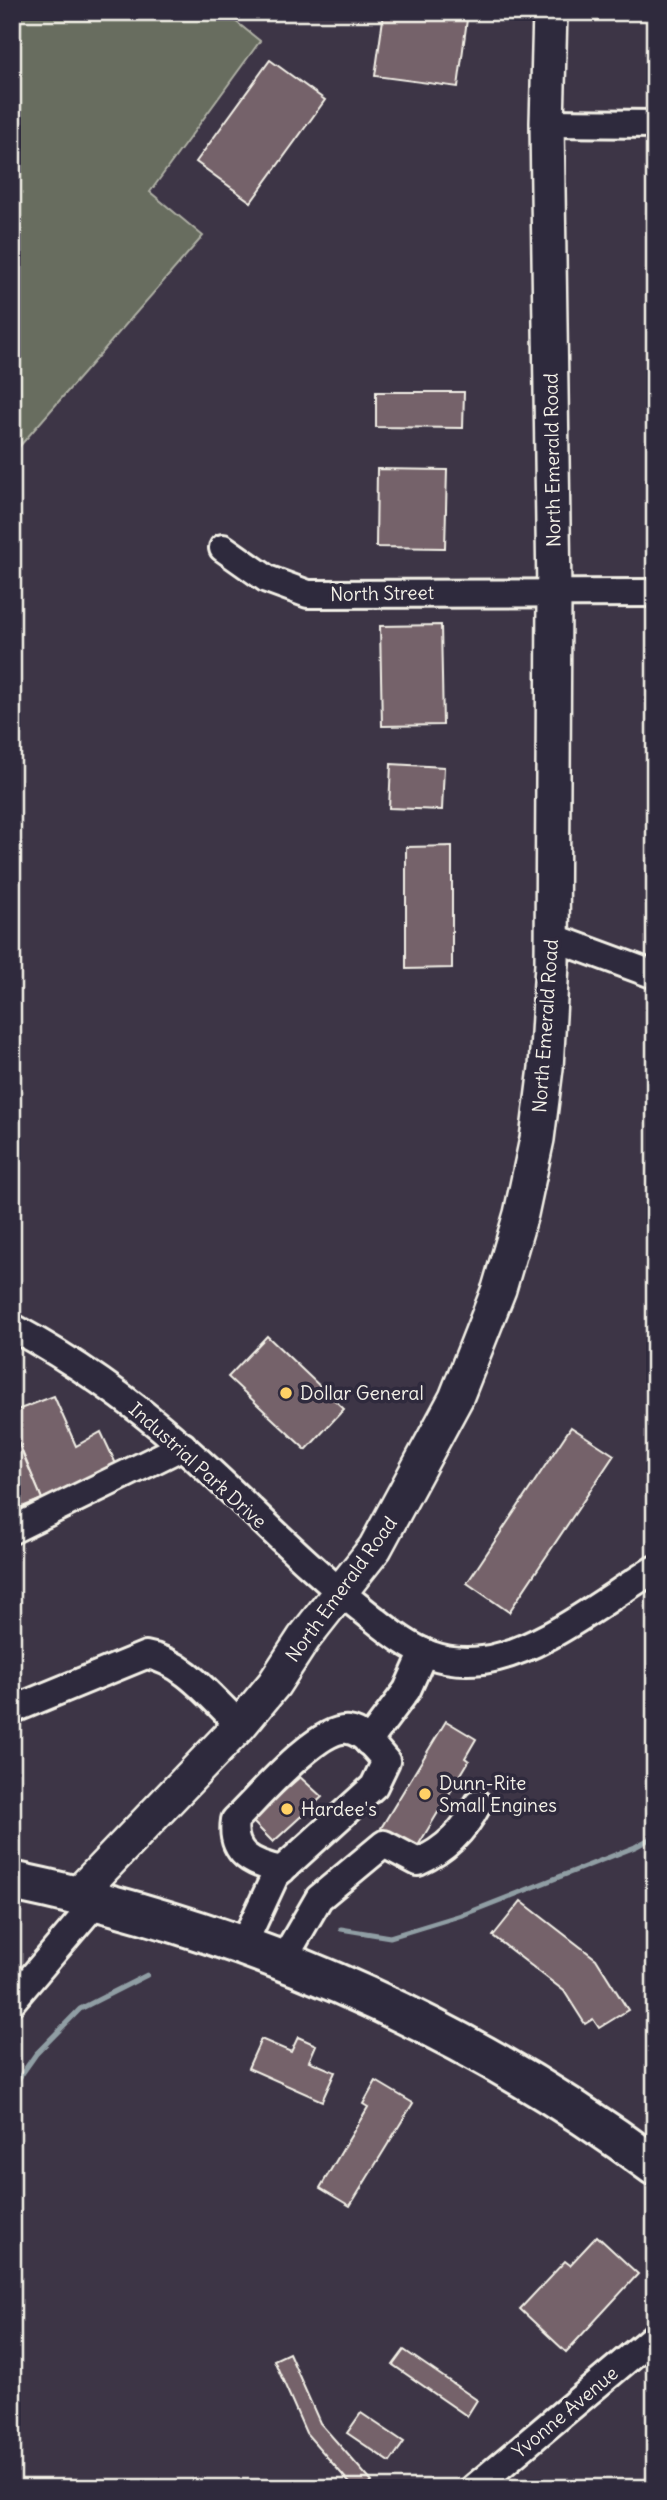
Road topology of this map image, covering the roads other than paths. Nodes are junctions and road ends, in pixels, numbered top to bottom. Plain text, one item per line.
1 (550, 12) edge
2 (547, 123) junction
3 (655, 124) edge
4 (223, 548) dead end
5 (555, 592) junction
6 (655, 593) edge
7 (552, 937) junction
8 (655, 975) edge
9 (12, 1327) edge
10 (183, 1446) junction
11 (12, 1530) edge
12 (655, 1569) edge
13 (339, 1592) junction
14 (424, 1652) junction
15 (12, 1710) edge
16 (240, 1725) junction
17 (368, 1742) junction
18 (478, 1804) dead end
19 (282, 1870) junction
20 (12, 1881) edge
21 (87, 1898) junction
22 (243, 1945) junction
23 (283, 1960) junction
24 (12, 2001) edge
25 (655, 2166) edge
26 (655, 2336) edge
27 (474, 2488) edge

1 - 2 main road, North Emerald Road
2 - 3 street
2 - 5 main road, North Emerald Road
4 - 5 street, North Street
5 - 6 street, North Street
5 - 7 main road, North Emerald Road
7 - 8 street
7 - 13 main road, North Emerald Road
9 - 10 street, Industrial Park Drive
10 - 11 street
10 - 13 street, Industrial Park Drive
12 - 14 street, Industrial Park Drive
13 - 14 street, Industrial Park Drive
13 - 16 main road, North Emerald Road
14 - 17 street
15 - 16 street
16 - 21 main road, North Emerald Road
17 - 19 street
17 - 19 street
18 - 23 street
19 - 22 street
20 - 21 highway
21 - 22 highway
21 - 24 street
22 - 23 highway
23 - 25 highway
26 - 27 street, Yvonne Avenue

